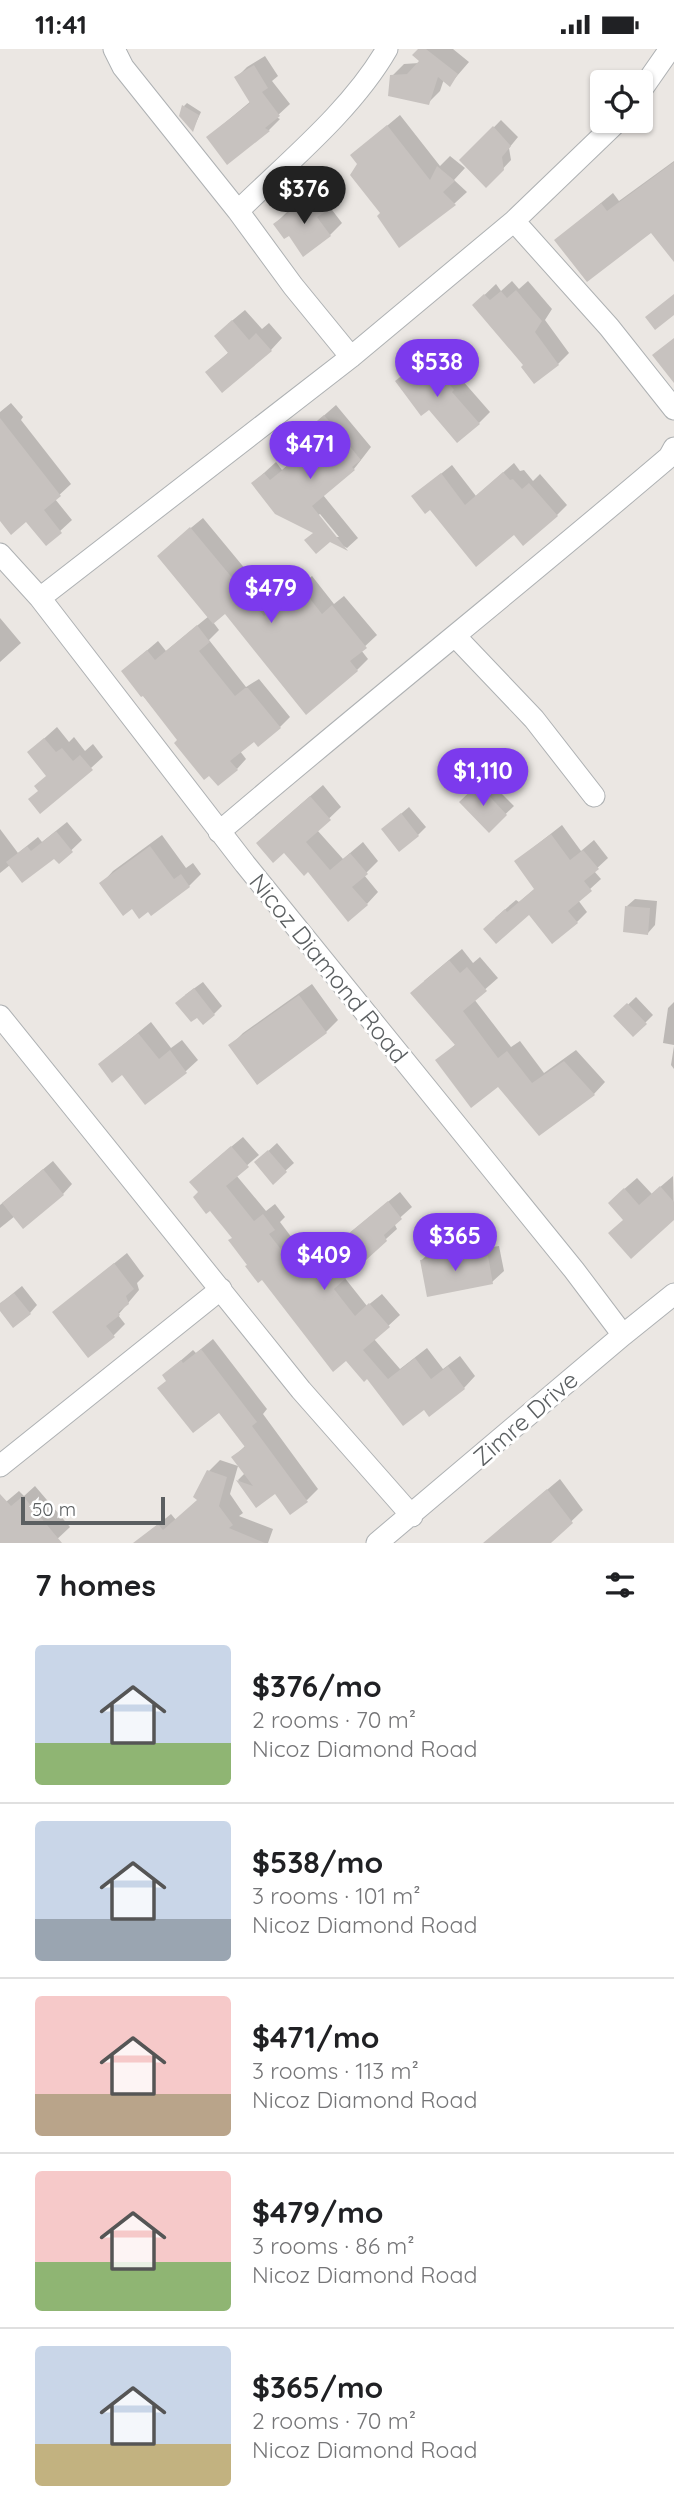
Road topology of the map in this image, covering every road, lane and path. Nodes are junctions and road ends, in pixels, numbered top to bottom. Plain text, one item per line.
1 (114, 49) edge
2 (387, 49) edge
3 (670, 49) edge
4 (653, 73) edge
5 (606, 133) edge
6 (238, 211) junction
7 (514, 221) junction
8 (351, 357) junction
9 (674, 409) edge
10 (674, 448) edge
11 (0, 554) edge
12 (40, 598) junction
13 (455, 636) junction
14 (594, 796) dead end
15 (219, 832) junction
16 (0, 1016) edge
17 (220, 1289) junction
18 (674, 1294) edge
19 (623, 1335) junction
20 (0, 1466) edge
21 (412, 1516) junction
22 (377, 1543) edge

1 - 6 street
2 - 6 street
3 - 4 street
5 - 7 street
6 - 8 street
7 - 8 street
7 - 9 street
8 - 12 street
10 - 13 street
11 - 12 street, Nicoz Diamond Road
12 - 15 street, Nicoz Diamond Road
13 - 14 street
13 - 15 street
15 - 19 street, Nicoz Diamond Road
16 - 17 street
17 - 20 street
17 - 21 street
18 - 19 street, Zimre Drive
19 - 21 street, Zimre Drive
21 - 22 street, Zimre Drive

